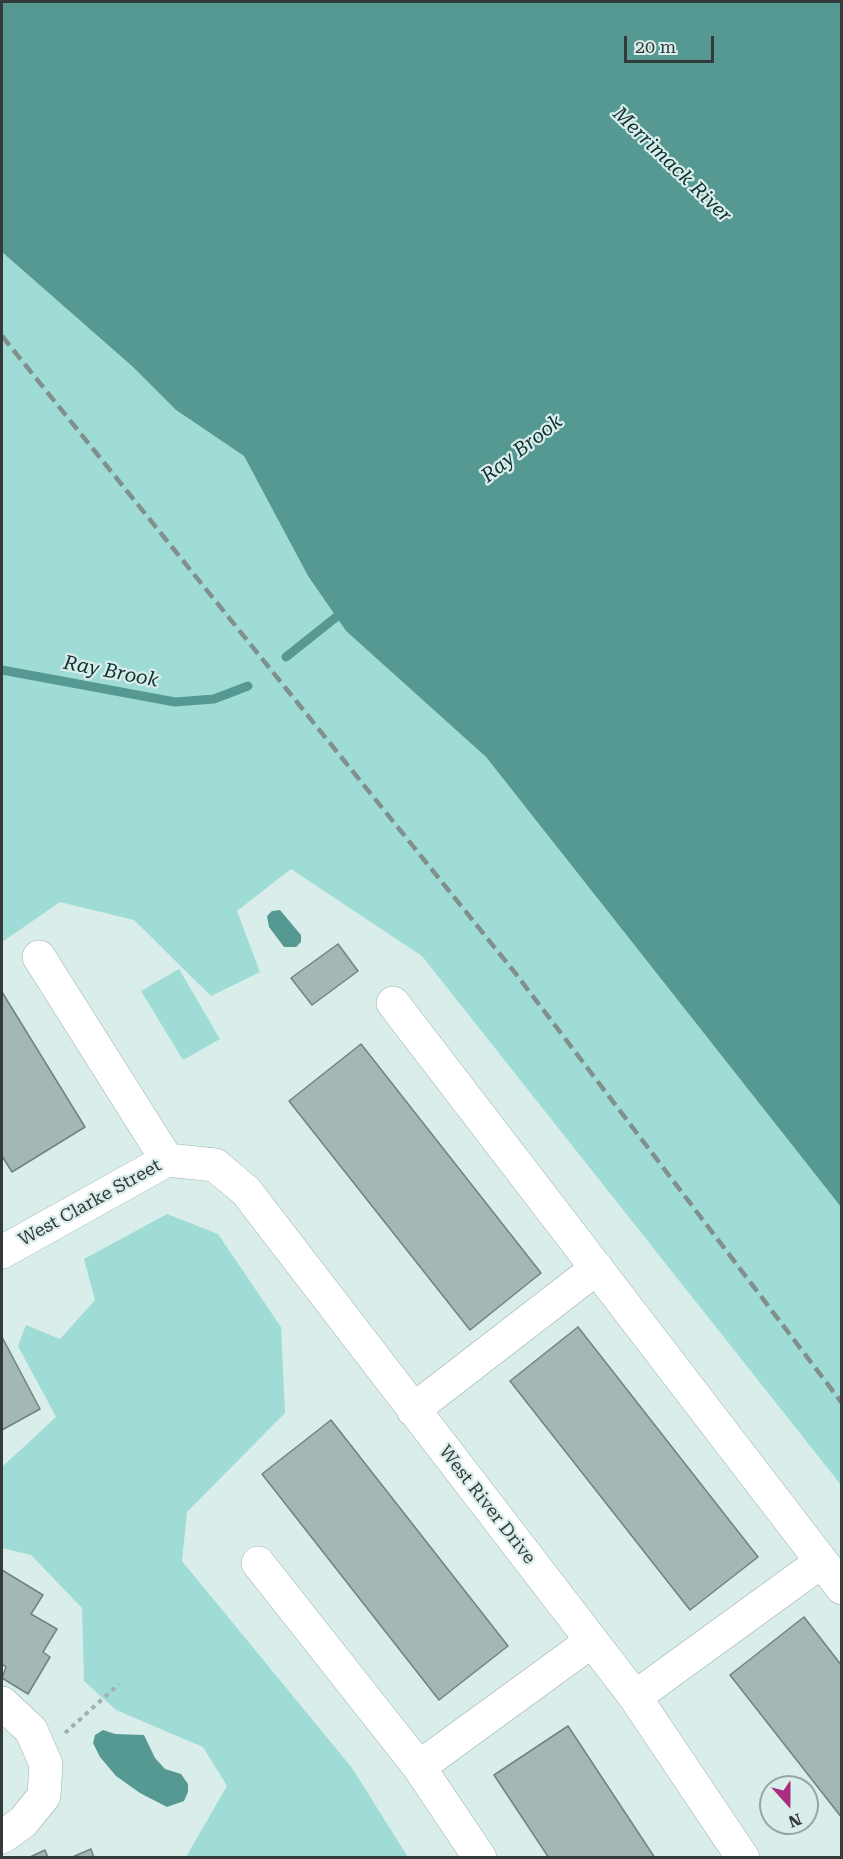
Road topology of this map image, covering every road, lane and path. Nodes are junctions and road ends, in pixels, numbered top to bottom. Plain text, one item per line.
1 (39, 957) dead end
2 (393, 1003) dead end
3 (167, 1160) junction
4 (215, 1165) joint
5 (2, 1252) edge
6 (597, 1268) junction
7 (413, 1410) junction
8 (821, 1562) junction
9 (258, 1563) dead end
10 (842, 1588) edge
11 (592, 1641) junction
12 (119, 1684) dead end
13 (635, 1697) junction
14 (2, 1703) edge
15 (41, 1752) junction
16 (419, 1767) junction
17 (2, 1837) edge
18 (480, 1857) edge
19 (743, 1857) edge

1 - 3 street
2 - 6 street
3 - 4 street, West Clarke Street
3 - 5 street, West Clarke Street
4 - 7 street, West River Drive
6 - 7 street
6 - 8 street
7 - 11 street, West River Drive
8 - 10 street
8 - 13 street
9 - 16 street
11 - 13 street, West River Drive
11 - 16 street
12 - 15 path
13 - 19 street, West River Drive
14 - 15 street
15 - 17 street
16 - 18 street

